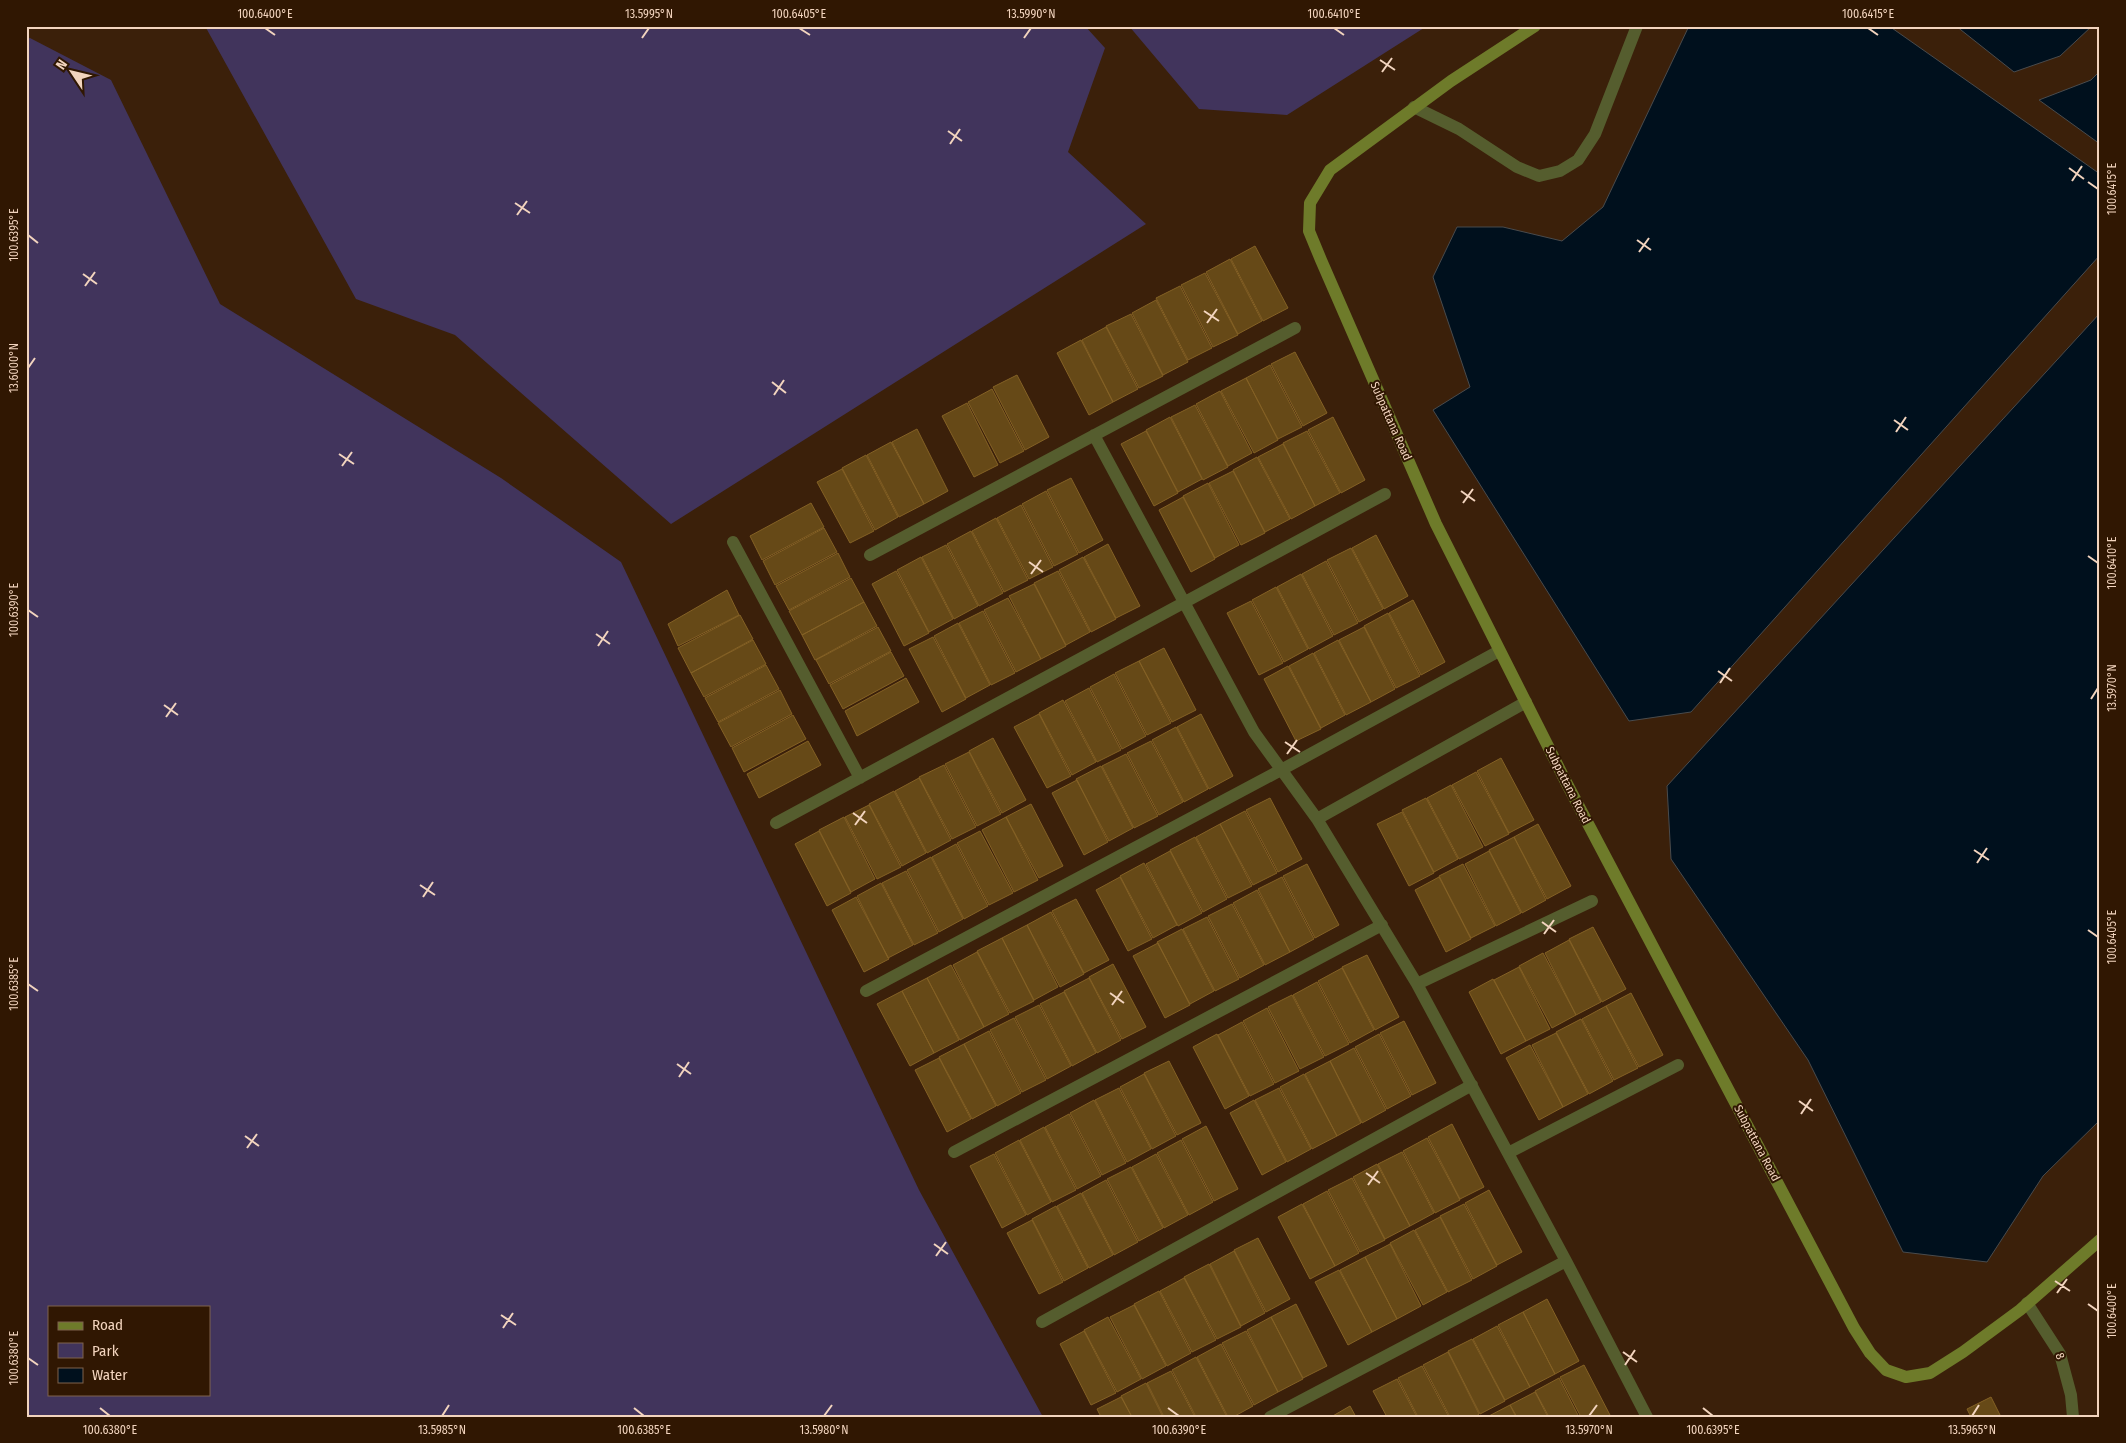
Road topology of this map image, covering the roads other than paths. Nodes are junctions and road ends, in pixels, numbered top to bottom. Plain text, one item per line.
1 (1535, 26) edge
2 (1637, 26) edge
3 (1414, 107) junction
4 (1295, 328) dead end
5 (1094, 435) junction
6 (1385, 494) dead end
7 (733, 542) dead end
8 (870, 555) dead end
9 (1184, 602) junction
10 (1499, 651) junction
11 (1526, 702) junction
12 (1281, 770) junction
13 (860, 778) junction
14 (1317, 819) junction
15 (776, 823) dead end
16 (1592, 901) dead end
17 (1382, 925) junction
18 (1417, 984) junction
19 (866, 992) dead end
20 (1678, 1064) dead end
21 (1472, 1085) junction
22 (954, 1152) dead end
23 (1508, 1153) junction
24 (2100, 1240) edge
25 (1566, 1260) junction
26 (2027, 1304) junction
27 (1042, 1322) dead end
28 (1270, 1417) edge
29 (1647, 1417) edge
30 (2073, 1417) edge

1 - 3 street, Subpattana Road
2 - 3 street
3 - 10 street, Subpattana Road
4 - 5 street
5 - 8 street
5 - 9 street
6 - 9 street
7 - 13 street
9 - 12 street
9 - 13 street
10 - 11 street, Subpattana Road
10 - 12 street
11 - 14 street
11 - 26 street, Subpattana Road
12 - 14 street
12 - 19 street
13 - 15 street
14 - 17 street
16 - 18 street
17 - 18 street
17 - 22 street
18 - 21 street
20 - 23 street
21 - 23 street
21 - 27 street
23 - 25 street
24 - 26 street, Subpattana Road
25 - 28 street
25 - 29 street
26 - 30 street, 8

